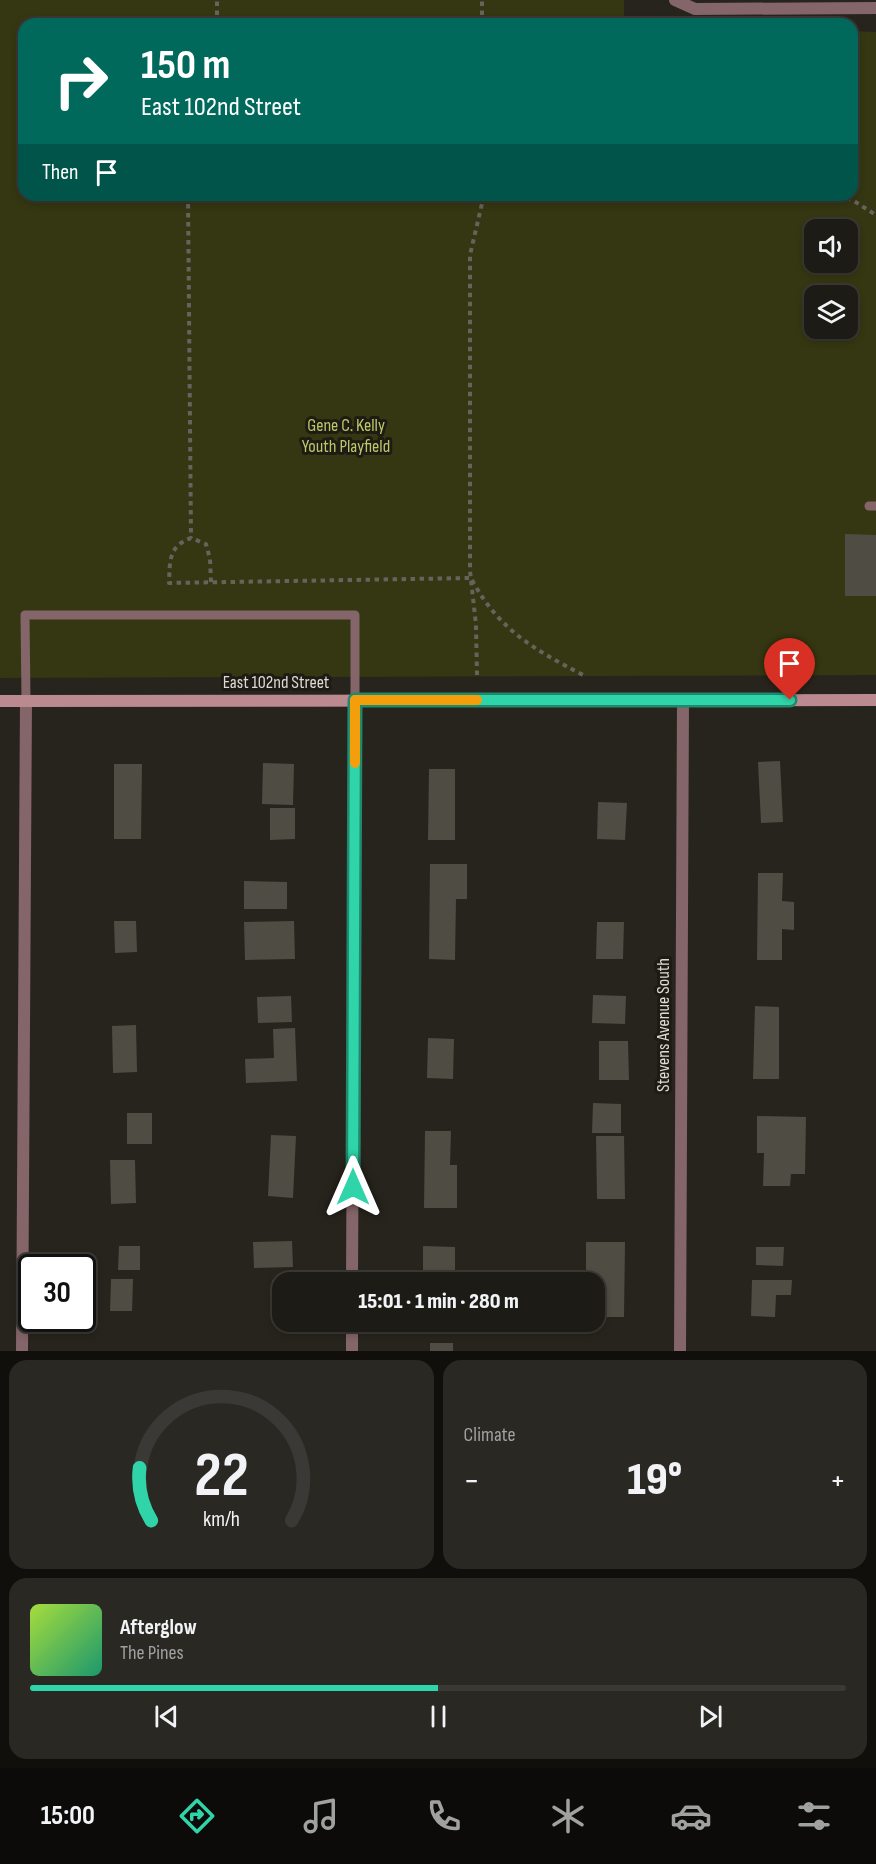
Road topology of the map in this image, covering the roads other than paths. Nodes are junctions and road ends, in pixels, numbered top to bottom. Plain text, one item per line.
1 (675, 0) edge
2 (876, 8) edge
3 (355, 700) junction
4 (683, 700) junction
5 (876, 700) edge
6 (0, 701) edge
7 (26, 701) junction
8 (352, 1272) edge
9 (352, 1332) edge
10 (22, 1351) edge
11 (352, 1351) edge
12 (680, 1351) edge

1 - 2 street
3 - 4 street, East 102nd Street
3 - 7 street, East 102nd Street
3 - 7 lane
3 - 8 street
4 - 5 street, East 102nd Street
4 - 12 street, Stevens Avenue South
6 - 7 street, East 102nd Street
7 - 10 street
9 - 11 street

